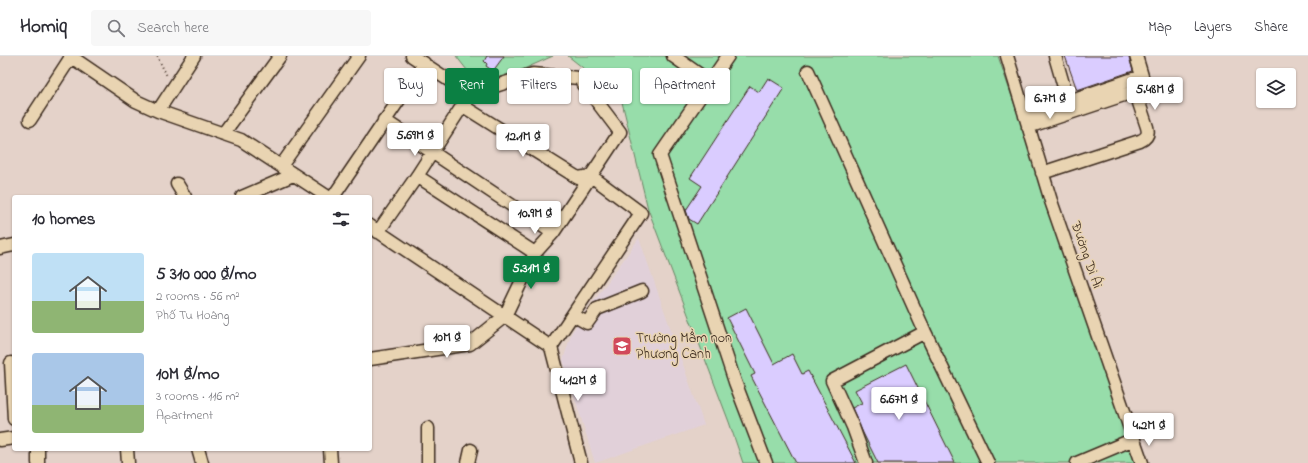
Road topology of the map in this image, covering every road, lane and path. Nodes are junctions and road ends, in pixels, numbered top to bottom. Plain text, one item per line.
1 (157, 56) edge
2 (194, 56) edge
3 (280, 56) edge
4 (359, 56) edge
5 (412, 56) edge
6 (674, 56) edge
7 (728, 56) edge
8 (1006, 56) edge
9 (1055, 56) edge
10 (1136, 56) edge
11 (70, 57) edge
12 (424, 63) junction
13 (691, 68) edge
14 (720, 68) edge
15 (808, 71) dead end
16 (445, 77) edge
17 (499, 85) edge
18 (173, 88) junction
19 (1068, 101) junction
20 (695, 104) edge
21 (463, 106) joint
22 (158, 111) junction
23 (1025, 116) junction
24 (30, 120) dead end
25 (384, 120) junction
26 (1028, 128) junction
27 (224, 134) junction
28 (432, 152) junction
29 (281, 166) junction
30 (1042, 174) junction
31 (293, 175) junction
32 (417, 176) junction
33 (591, 176) junction
34 (177, 184) dead end
35 (184, 195) edge
36 (247, 195) edge
37 (325, 195) edge
38 (334, 195) edge
39 (374, 229) edge
40 (553, 233) junction
41 (12, 245) edge
42 (0, 248) edge
43 (535, 253) junction
44 (642, 291) dead end
45 (573, 315) junction
46 (505, 316) junction
47 (925, 332) junction
48 (551, 347) junction
49 (372, 359) edge
50 (11, 363) dead end
51 (12, 382) edge
52 (428, 428) dead end
53 (12, 438) edge
54 (1134, 439) junction
55 (0, 440) edge
56 (471, 450) dead end
57 (38, 451) edge
58 (127, 451) edge
59 (199, 451) edge
60 (330, 451) edge
61 (38, 463) edge
62 (128, 463) edge
63 (202, 463) edge
64 (331, 463) edge
65 (428, 463) edge
66 (468, 463) edge
67 (581, 463) edge
68 (766, 463) edge
69 (866, 463) edge
70 (988, 463) edge
71 (1076, 463) edge
72 (1142, 463) edge

1 - 18 path
2 - 18 street
3 - 27 street
4 - 29 street
5 - 12 street
6 - 13 street
7 - 14 street
8 - 23 street, Đường Di Ái
9 - 19 street
10 - 19 street
11 - 22 street
11 - 24 street
12 - 16 street
12 - 25 street
15 - 47 street
17 - 33 street
18 - 22 street
19 - 23 street
20 - 68 street
21 - 28 street
21 - 33 street
22 - 27 street
23 - 26 street, Đường Di Ái
25 - 28 street
25 - 38 street
26 - 30 street, Đường Di Ái
26 - 30 street
27 - 29 street
28 - 32 street
28 - 40 street
29 - 31 street
30 - 54 street, Đường Di Ái
31 - 36 street
31 - 37 street
32 - 39 street
32 - 43 street
33 - 40 street
33 - 45 street
34 - 35 street
39 - 46 street
40 - 43 street
41 - 42 street
43 - 46 street
44 - 45 street
45 - 48 street
46 - 48 street
46 - 49 street
47 - 69 street
47 - 70 street
48 - 67 street
50 - 51 street
52 - 65 street
53 - 55 street
54 - 71 street
54 - 72 street, Đường Di Ái
56 - 66 street
57 - 61 street
58 - 62 street
59 - 63 street
60 - 64 street

